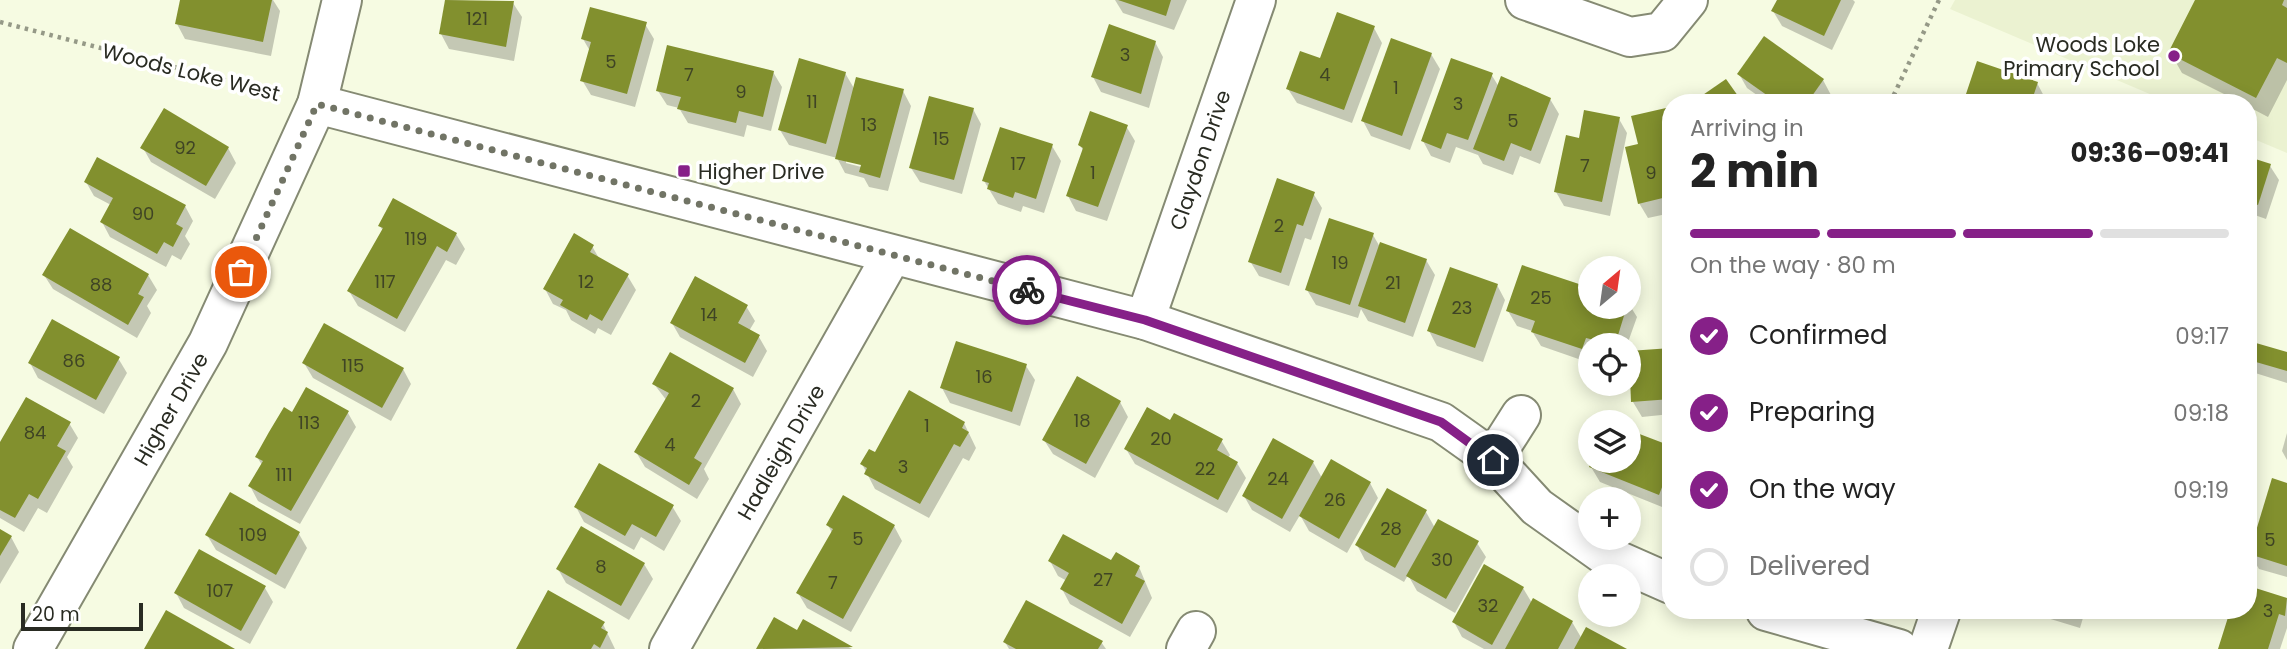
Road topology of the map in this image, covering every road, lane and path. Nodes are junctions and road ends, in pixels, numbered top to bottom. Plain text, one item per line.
1 (342, 0) edge
2 (1255, 0) edge
3 (1525, 0) edge
4 (1688, 0) edge
5 (1939, 0) edge
6 (0, 22) edge
7 (1894, 94) edge
8 (317, 104) junction
9 (892, 255) junction
10 (1145, 320) junction
11 (1521, 415) dead end
12 (1493, 460) junction
13 (1662, 580) edge
14 (1794, 619) edge
15 (1938, 619) edge
16 (33, 649) edge
17 (669, 649) edge
18 (1899, 649) edge
19 (1928, 649) edge

1 - 8 street, Higher Drive
2 - 10 street, Claydon Drive
3 - 4 street
5 - 7 path
6 - 8 path, Woods Loke West
8 - 9 street
8 - 16 street, Higher Drive
9 - 10 street
9 - 17 street, Hadleigh Drive
10 - 12 street
11 - 12 street
12 - 13 street
14 - 18 street
15 - 19 street

